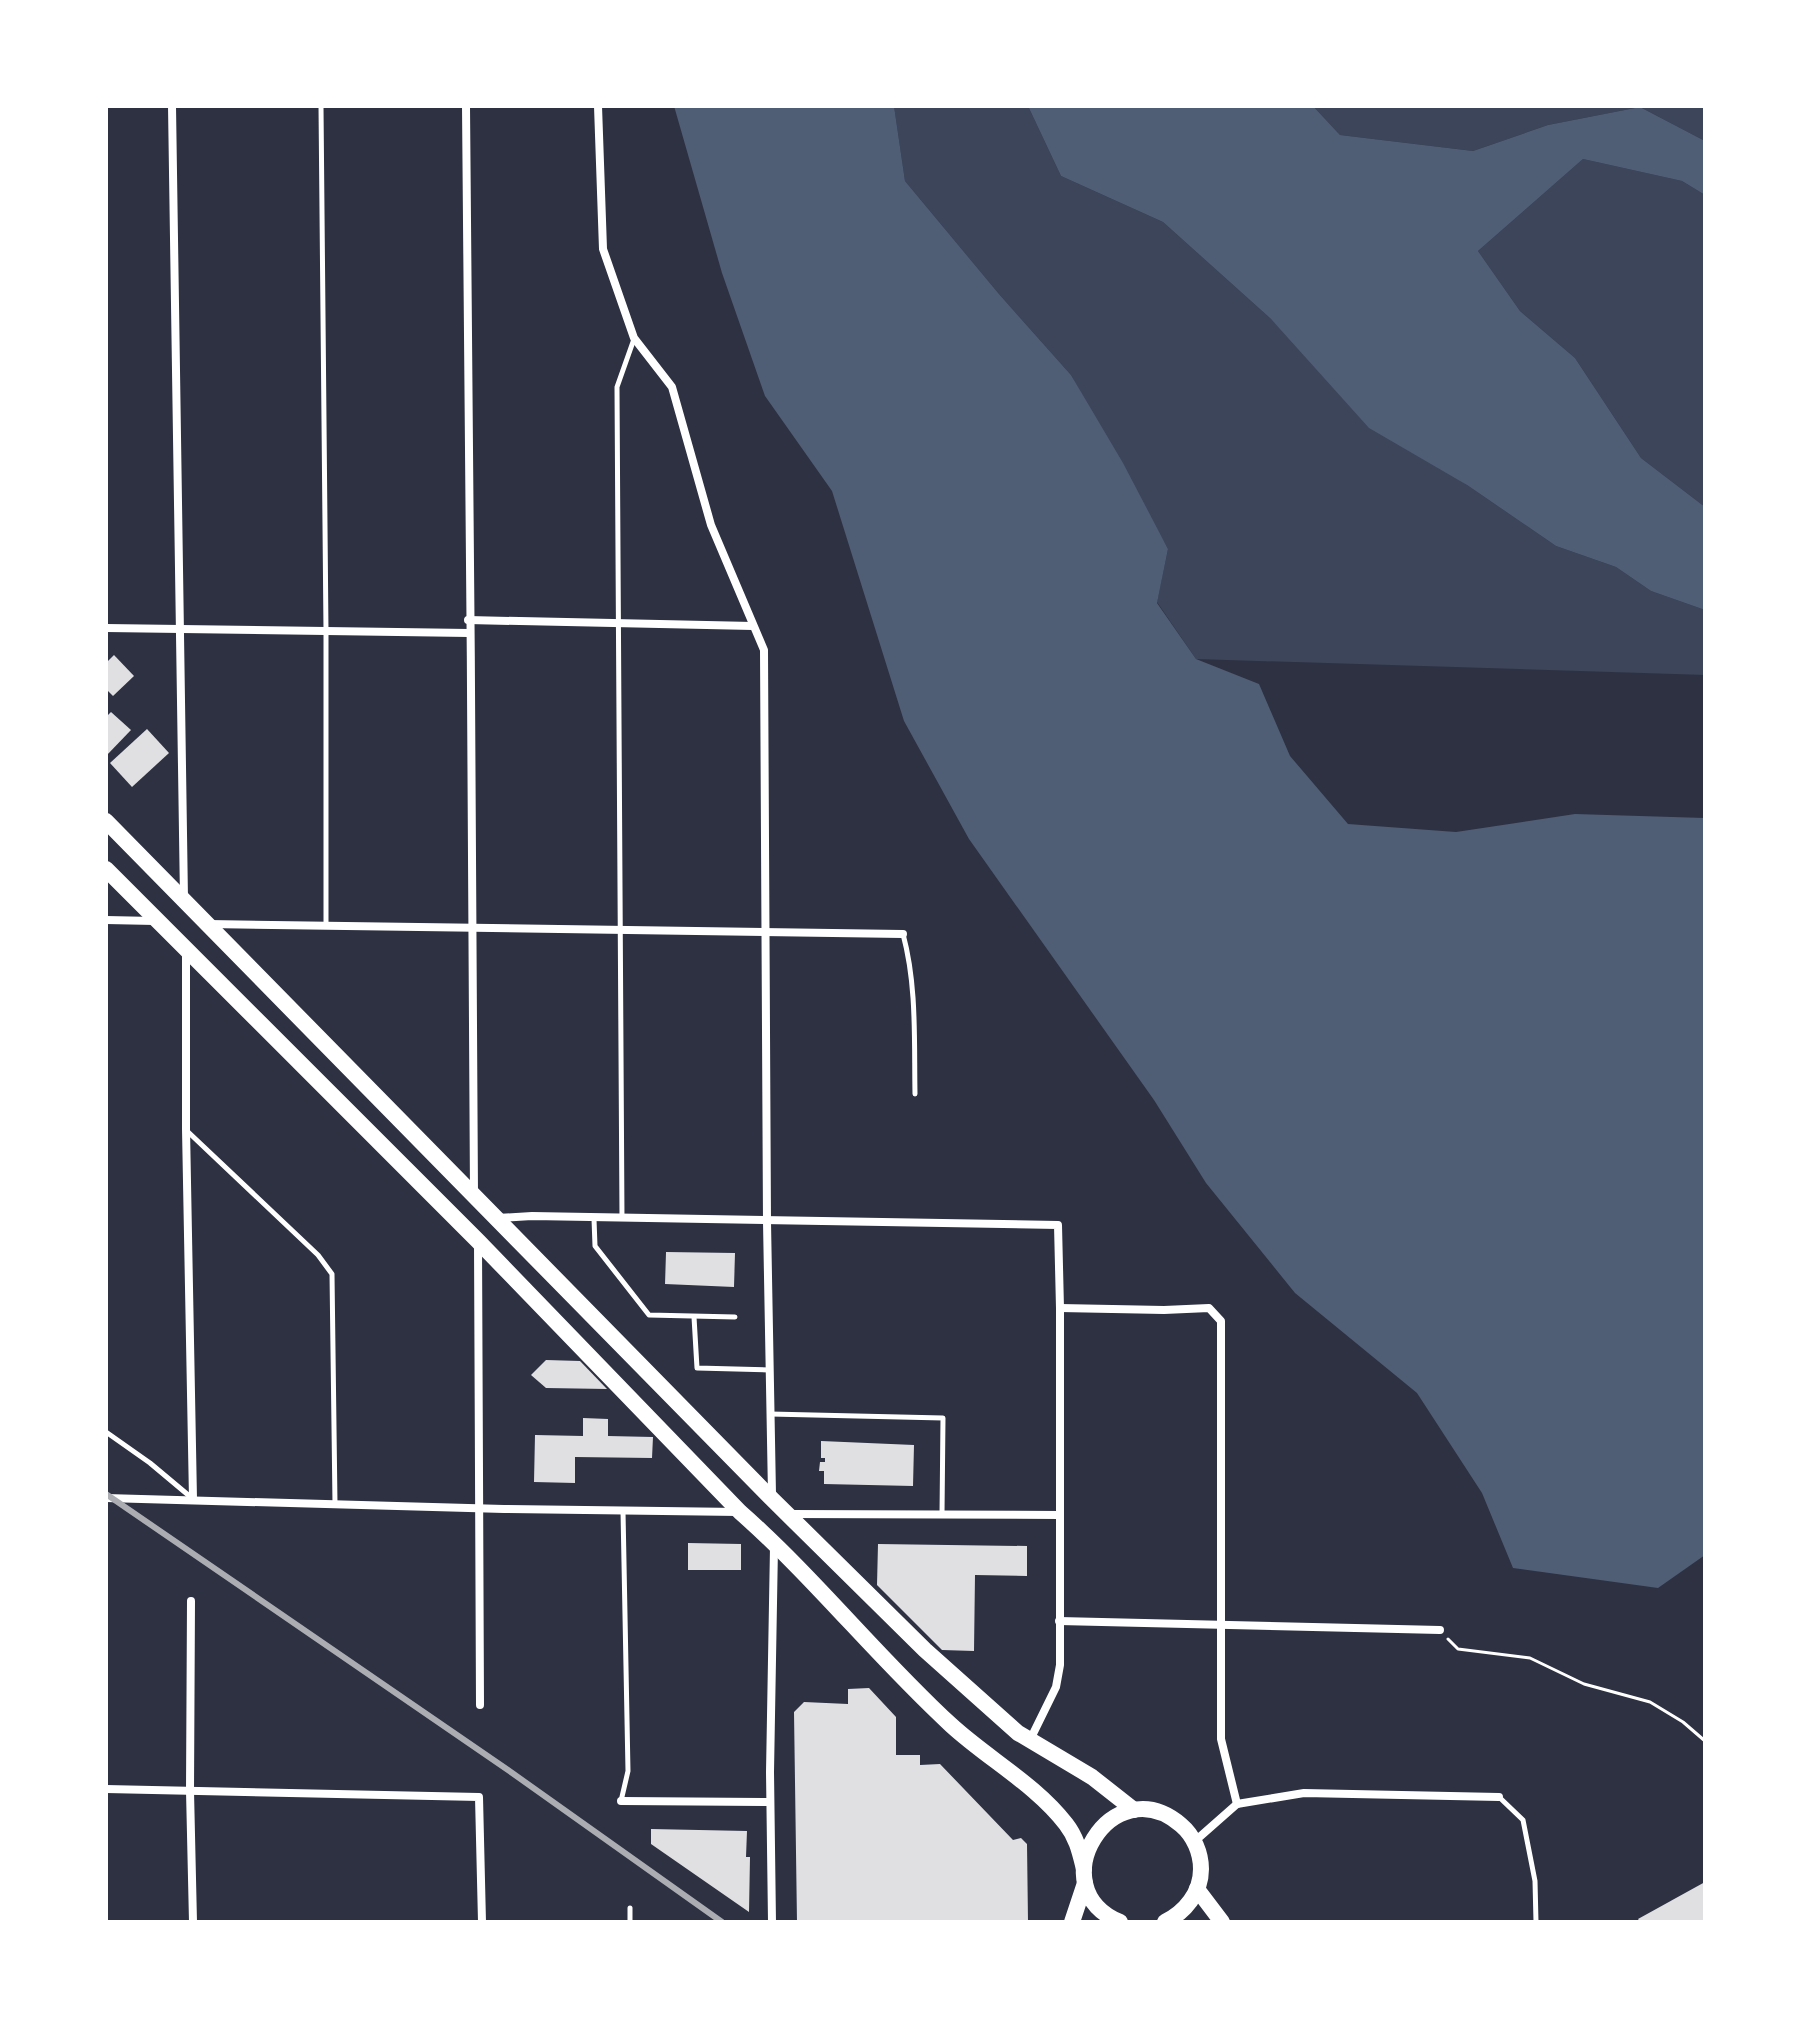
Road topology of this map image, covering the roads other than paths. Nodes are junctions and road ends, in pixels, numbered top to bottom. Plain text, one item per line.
1 (172, 106) edge
2 (321, 106) edge
3 (466, 106) edge
4 (598, 106) edge
5 (634, 338) junction
6 (468, 620) junction
7 (616, 624) junction
8 (753, 626) junction
9 (106, 628) edge
10 (180, 629) junction
11 (326, 631) junction
12 (469, 633) junction
13 (106, 821) edge
14 (106, 869) edge
15 (184, 900) junction
16 (106, 920) edge
17 (156, 921) junction
18 (207, 924) junction
19 (326, 925) junction
20 (475, 927) junction
21 (619, 929) junction
22 (766, 931) junction
23 (903, 934) joint
24 (186, 950) junction
25 (915, 1094) dead end
26 (186, 1129) junction
27 (474, 1194) junction
28 (498, 1218) junction
29 (594, 1219) junction
30 (622, 1220) junction
31 (767, 1222) junction
32 (478, 1241) junction
33 (1060, 1308) junction
34 (694, 1317) junction
35 (735, 1317) dead end
36 (770, 1370) junction
37 (770, 1414) junction
38 (106, 1432) edge
39 (106, 1498) edge
40 (193, 1499) junction
41 (772, 1499) junction
42 (335, 1504) junction
43 (480, 1508) junction
44 (623, 1511) junction
45 (740, 1512) junction
46 (788, 1514) junction
47 (942, 1515) junction
48 (1060, 1515) junction
49 (774, 1542) junction
50 (191, 1601) dead end
51 (1059, 1621) junction
52 (1220, 1626) junction
53 (1440, 1630) road end
54 (480, 1705) dead end
55 (1030, 1740) junction
56 (106, 1789) edge
57 (190, 1791) junction
58 (1499, 1797) joint
59 (621, 1801) joint
60 (770, 1802) junction
61 (1237, 1804) junction
62 (1134, 1810) junction
63 (1194, 1841) junction
64 (1085, 1876) junction
65 (1197, 1889) junction
66 (630, 1908) dead end
67 (193, 1922) edge
68 (482, 1922) edge
69 (630, 1922) edge
70 (772, 1922) edge
71 (1072, 1922) edge
72 (1120, 1922) edge
73 (1165, 1922) edge
74 (1222, 1922) edge
75 (1536, 1922) edge

1 - 10 street
2 - 11 lane
3 - 6 street
4 - 5 street
5 - 7 lane
5 - 8 street
6 - 7 street
6 - 12 street
7 - 8 street
7 - 21 lane
8 - 22 street
9 - 10 street
10 - 11 street
10 - 15 street
11 - 12 street
11 - 19 lane
12 - 20 street
13 - 15 main road
14 - 17 main road
15 - 18 main road
16 - 17 street
17 - 24 main road
18 - 19 street
18 - 27 main road
19 - 20 street
20 - 21 street
20 - 27 street
21 - 22 street
21 - 30 lane
22 - 23 street
22 - 31 street
23 - 25 lane
24 - 26 street
24 - 32 main road
26 - 40 street
26 - 42 lane
27 - 28 main road
28 - 29 street
28 - 41 main road
29 - 30 street
29 - 34 lane
30 - 31 street
31 - 33 street
31 - 36 street
32 - 43 street
32 - 45 main road
33 - 48 street
33 - 52 street
34 - 35 lane
34 - 36 lane
36 - 37 street
37 - 41 street
37 - 47 lane
38 - 40 lane
39 - 40 street
40 - 42 street
41 - 46 main road
42 - 43 street
43 - 44 street
43 - 54 street
44 - 45 street
44 - 59 lane
45 - 49 main road
46 - 47 street
46 - 55 main road
47 - 48 street
48 - 51 street
49 - 60 street
49 - 64 main road
50 - 57 street
51 - 52 street
51 - 55 street
52 - 53 street
52 - 61 street
55 - 62 main road
56 - 57 street
57 - 67 street
57 - 68 street
58 - 61 street
58 - 75 lane
59 - 60 street
60 - 70 street
61 - 63 street
62 - 63 main road
62 - 64 main road
63 - 65 main road
64 - 71 main road
64 - 72 main road
65 - 73 main road
65 - 74 main road
66 - 69 lane

